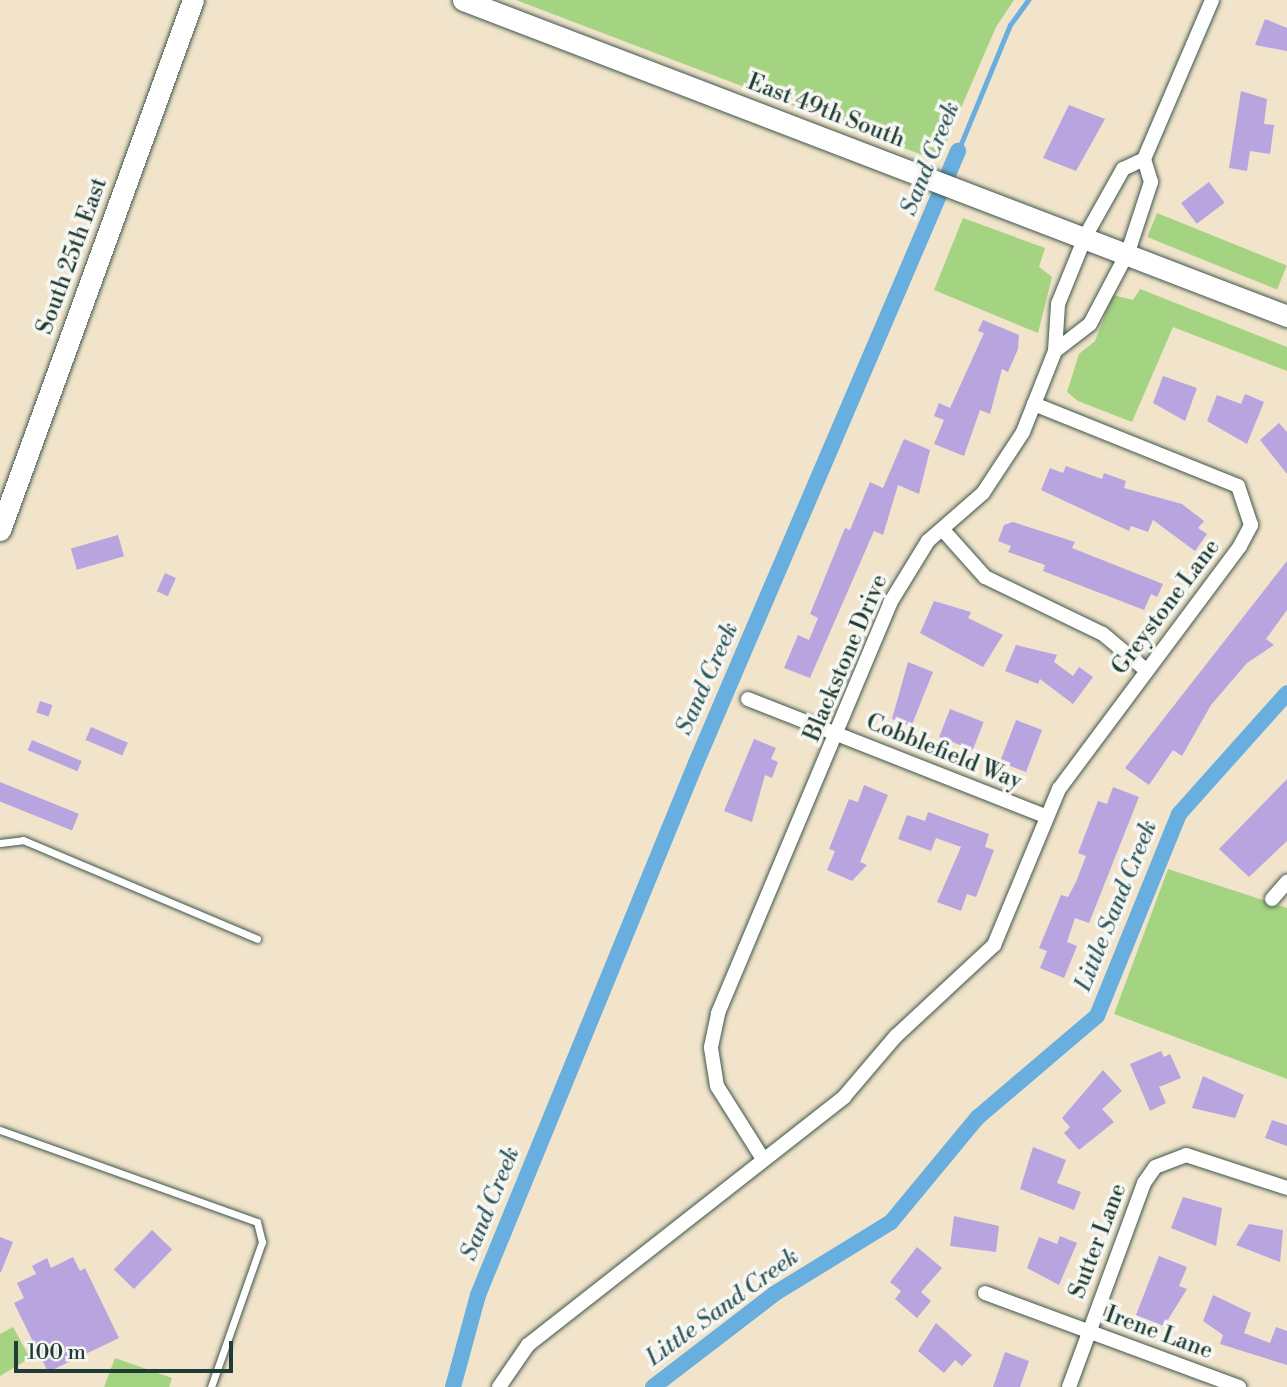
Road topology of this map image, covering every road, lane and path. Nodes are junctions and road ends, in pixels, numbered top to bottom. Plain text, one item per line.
1 (193, 0) edge
2 (463, 0) edge
3 (1212, 0) edge
4 (1144, 159) junction
5 (1086, 235) junction
6 (1128, 252) junction
7 (1287, 316) edge
8 (1055, 351) junction
9 (1034, 404) junction
10 (0, 530) edge
11 (943, 530) junction
12 (1147, 671) junction
13 (748, 698) dead end
14 (837, 734) junction
15 (1045, 816) junction
16 (0, 844) edge
17 (1287, 882) edge
18 (1272, 899) dead end
19 (257, 939) dead end
20 (0, 1130) edge
21 (763, 1159) junction
22 (1287, 1188) edge
23 (985, 1293) dead end
24 (1089, 1331) junction
25 (211, 1387) edge
26 (499, 1387) edge
27 (1069, 1387) edge
28 (1239, 1387) edge

1 - 10 street, South 25th East
2 - 5 street, East 49th South
3 - 4 street
4 - 5 street, Blackstone Drive
4 - 6 street
5 - 6 street, East 49th South
5 - 8 street, Blackstone Drive
6 - 7 street, East 49th South
6 - 8 street
8 - 9 street, Blackstone Drive
9 - 11 street, Blackstone Drive
9 - 12 street, Greystone Lane
11 - 12 street
11 - 14 street, Blackstone Drive
12 - 15 street, Greystone Lane
13 - 14 street, Cobblefield Way
14 - 15 street, Cobblefield Way
14 - 21 street, Blackstone Drive
15 - 21 street, Greystone Lane
16 - 19 lane
17 - 18 street
20 - 25 lane
21 - 26 street
22 - 24 street, Sutter Lane
23 - 24 street, Irene Lane
24 - 27 street, Sutter Lane
24 - 28 street, Irene Lane

